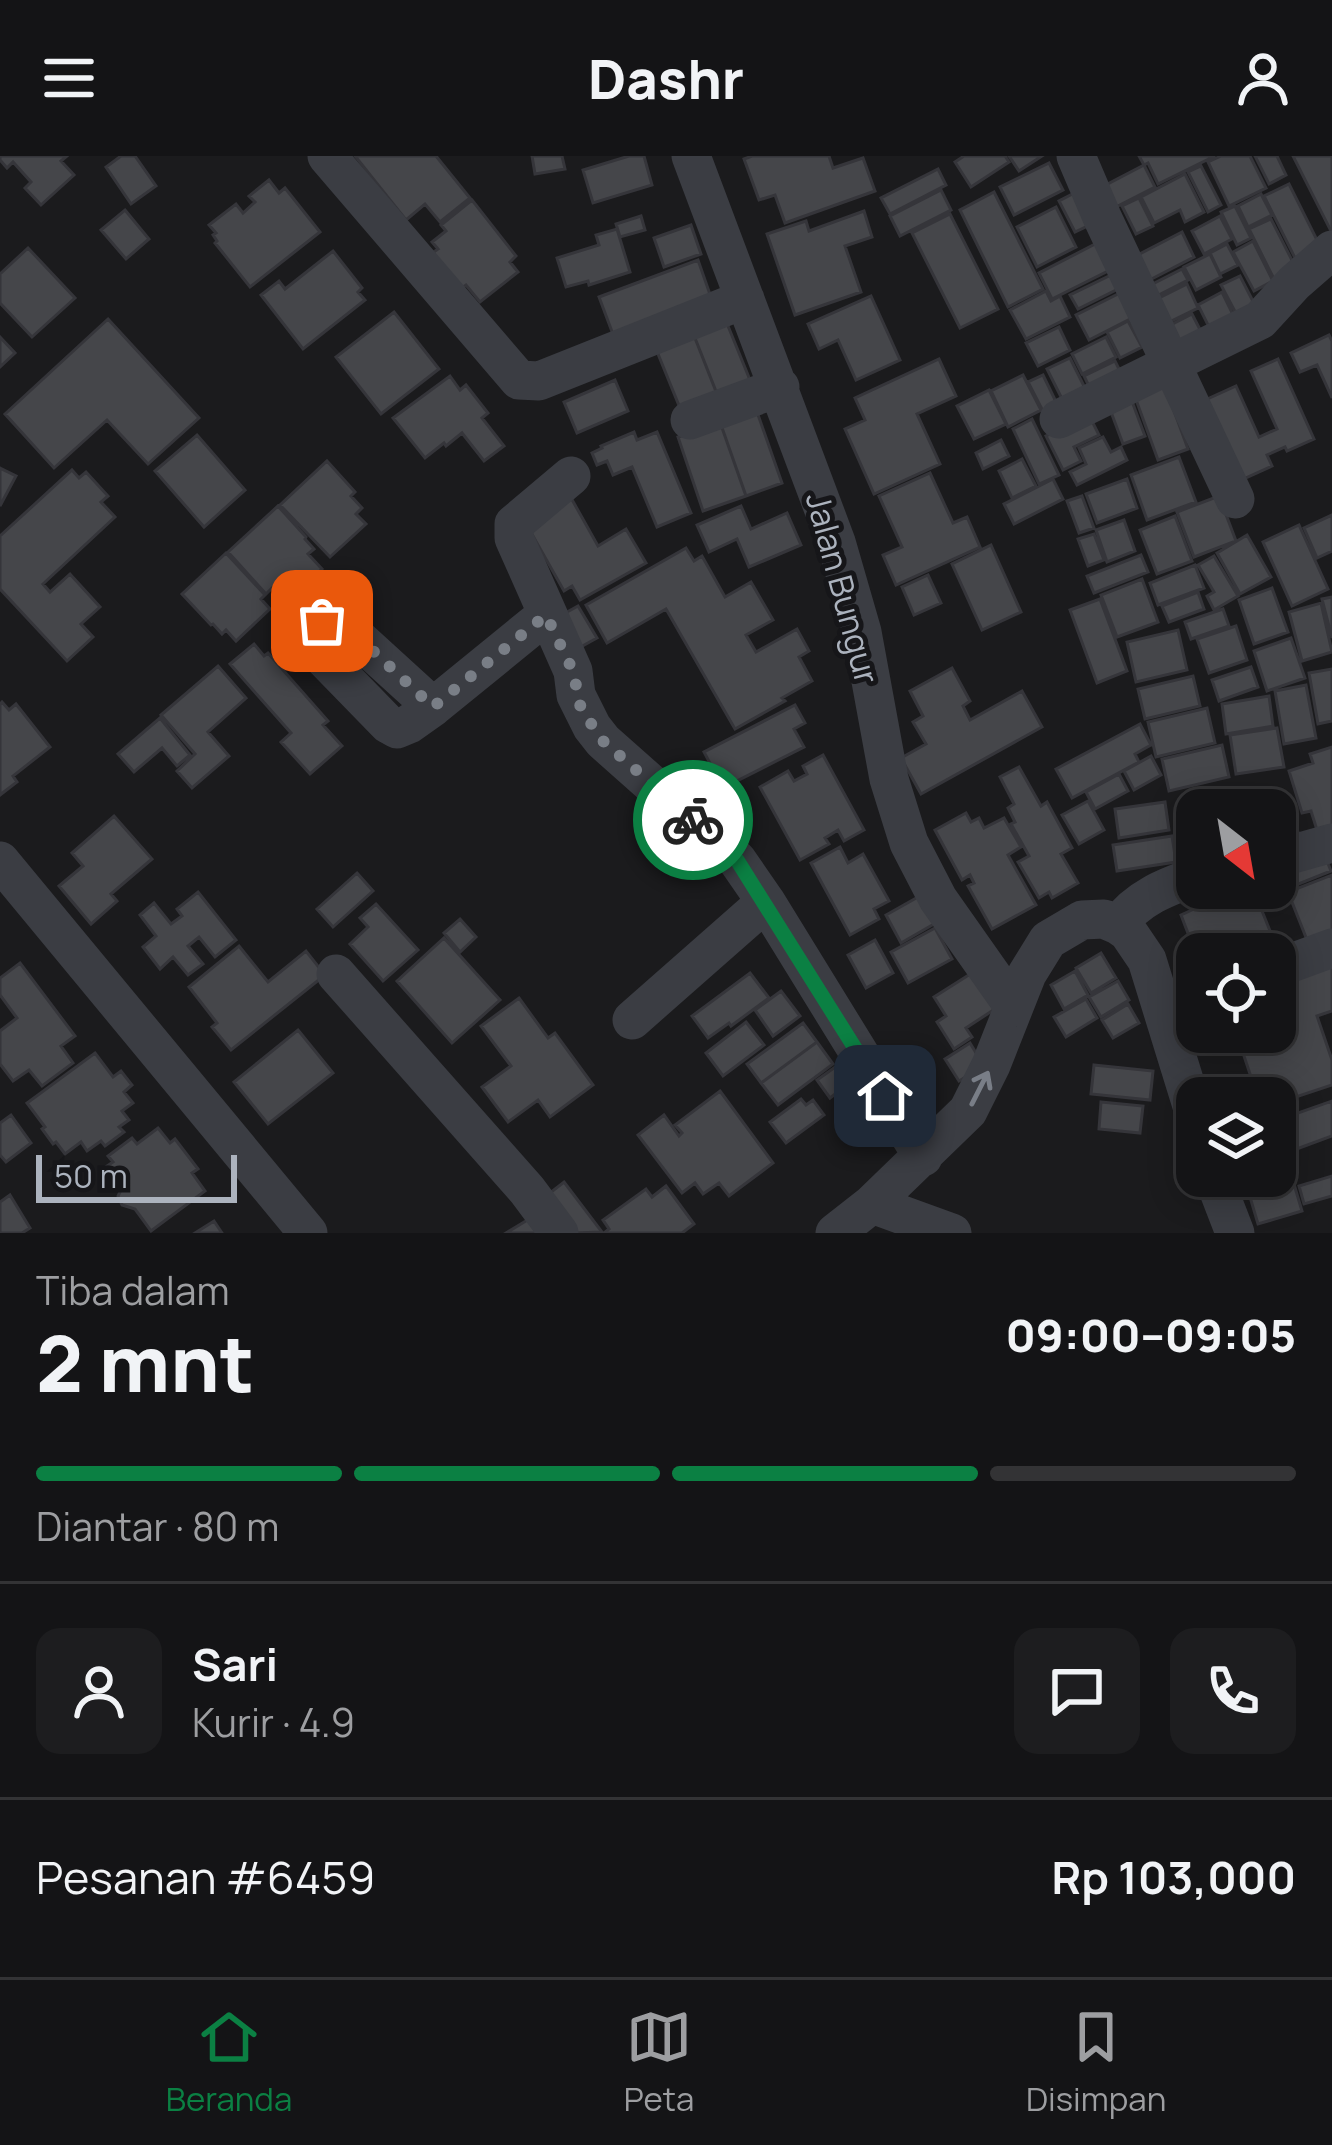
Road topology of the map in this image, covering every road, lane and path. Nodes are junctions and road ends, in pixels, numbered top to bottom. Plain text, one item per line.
1 (327, 156) edge
2 (692, 156) edge
3 (1076, 156) edge
4 (1332, 250) edge
5 (745, 299) junction
6 (1171, 365) junction
7 (780, 387) junction
8 (1060, 419) dead end
9 (690, 420) dead end
10 (571, 476) dead end
11 (1234, 499) dead end
12 (546, 615) junction
13 (433, 707) dead end
14 (1332, 844) edge
15 (1296, 853) edge
16 (0, 861) edge
17 (1176, 885) edge
18 (766, 902) junction
19 (1118, 925) junction
20 (1332, 948) edge
21 (1296, 961) edge
22 (336, 974) dead end
23 (1176, 1000) edge
24 (1014, 1007) junction
25 (632, 1020) dead end
26 (922, 1157) junction
27 (1221, 1197) edge
28 (858, 1222) edge
29 (308, 1233) edge
30 (560, 1233) edge
31 (952, 1233) edge
32 (1234, 1233) edge

1 - 5 street
2 - 5 street, Jalan Bungur
3 - 6 street
4 - 6 street
5 - 7 street, Jalan Bungur
6 - 8 street
6 - 11 street
7 - 9 street
7 - 24 street, Jalan Bungur
10 - 12 street
12 - 13 street
12 - 18 street
14 - 15 street
16 - 29 street
17 - 19 street
18 - 25 street
18 - 26 street
19 - 23 street
19 - 24 street
20 - 21 street
22 - 30 street
26 -> 24 street
26 - 28 street
27 - 32 street
28 - 31 street

